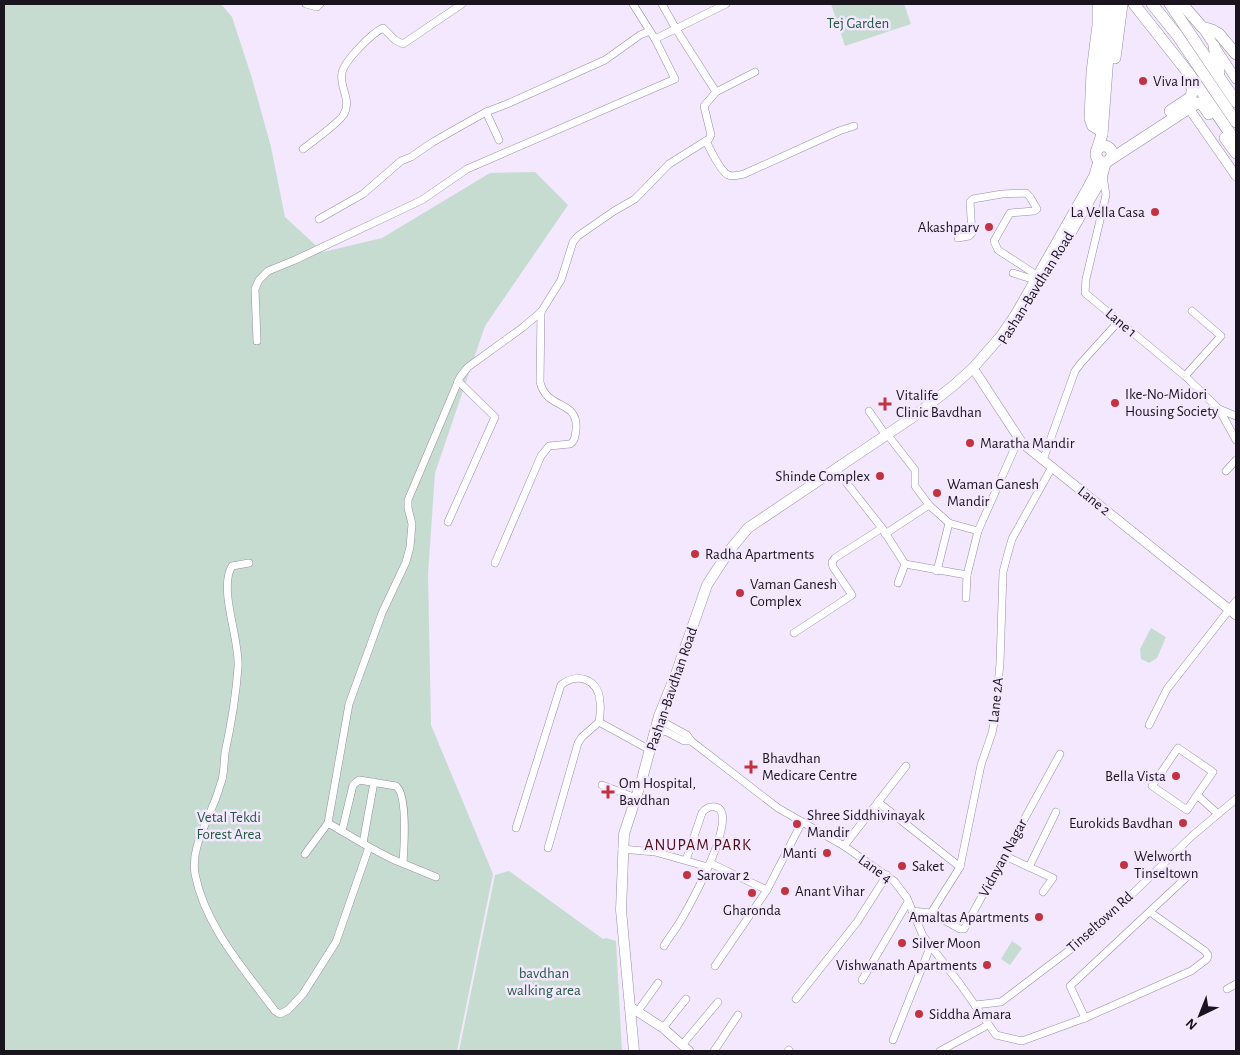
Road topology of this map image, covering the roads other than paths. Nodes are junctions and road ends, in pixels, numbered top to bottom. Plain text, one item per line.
1 (306, 4) edge
2 (320, 4) edge
3 (462, 4) edge
4 (633, 4) edge
5 (662, 4) edge
6 (726, 4) edge
7 (1147, 4) edge
8 (1152, 4) edge
9 (1170, 4) edge
10 (1182, 4) edge
11 (1116, 7) edge
12 (1202, 28) junction
13 (676, 29) junction
14 (650, 31) junction
15 (655, 39) junction
16 (1214, 46) junction
17 (1234, 51) edge
18 (755, 72) dead end
19 (1190, 75) junction
20 (1220, 77) junction
21 (1236, 79) edge
22 (716, 92) junction
23 (1236, 102) edge
24 (1187, 105) junction
25 (486, 112) junction
26 (1232, 121) edge
27 (854, 126) dead end
28 (1236, 132) edge
29 (500, 140) dead end
30 (706, 142) junction
31 (1236, 142) edge
32 (303, 149) dead end
33 (1236, 153) edge
34 (1105, 155) junction
35 (1103, 176) junction
36 (1236, 176) edge
37 (319, 219) dead end
38 (958, 238) dead end
39 (1013, 272) dead end
40 (1037, 278) junction
41 (1192, 311) dead end
42 (541, 312) junction
43 (1119, 320) junction
44 (256, 341) dead end
45 (975, 370) junction
46 (1185, 376) junction
47 (458, 381) junction
48 (1219, 409) junction
49 (869, 411) dead end
50 (1236, 416) edge
51 (888, 436) junction
52 (1236, 440) edge
53 (1016, 446) dead end
54 (1043, 460) junction
55 (1236, 460) edge
56 (1052, 467) junction
57 (1226, 471) dead end
58 (838, 472) junction
59 (818, 480) junction
60 (929, 505) junction
61 (448, 522) dead end
62 (949, 524) junction
63 (883, 531) junction
64 (978, 531) junction
65 (249, 563) dead end
66 (495, 563) dead end
67 (905, 564) junction
68 (937, 571) junction
69 (967, 575) junction
70 (898, 583) dead end
71 (966, 598) dead end
72 (1236, 601) edge
73 (1233, 612) edge
74 (794, 633) dead end
75 (658, 719) junction
76 (599, 722) junction
77 (1149, 725) dead end
78 (653, 736) junction
79 (691, 741) junction
80 (650, 750) junction
81 (1060, 754) dead end
82 (906, 766) dead end
83 (374, 782) junction
84 (602, 785) dead end
85 (1197, 795) junction
86 (636, 798) junction
87 (1236, 800) edge
88 (878, 802) junction
89 (1056, 812) dead end
90 (1218, 814) junction
91 (802, 822) junction
92 (328, 823) junction
93 (516, 828) dead end
94 (342, 831) junction
95 (366, 845) junction
96 (844, 846) junction
97 (548, 848) dead end
98 (622, 850) junction
99 (306, 854) dead end
100 (1005, 856) junction
101 (686, 860) junction
102 (403, 863) junction
103 (709, 865) junction
104 (960, 867) junction
105 (1029, 867) junction
106 (1191, 873) dead end
107 (887, 875) junction
108 (436, 877) dead end
109 (767, 890) junction
110 (1043, 892) dead end
111 (908, 902) junction
112 (912, 911) junction
113 (1150, 912) junction
114 (931, 913) junction
115 (931, 945) junction
116 (664, 946) dead end
117 (715, 966) dead end
118 (862, 980) dead end
119 (658, 983) dead end
120 (1236, 984) edge
121 (1227, 989) dead end
122 (686, 999) dead end
123 (796, 999) dead end
124 (718, 1002) dead end
125 (975, 1005) junction
126 (634, 1009) junction
127 (738, 1015) dead end
128 (1086, 1018) junction
129 (988, 1025) junction
130 (663, 1028) junction
131 (893, 1040) dead end
132 (685, 1048) edge
133 (634, 1051) edge
134 (714, 1051) edge
135 (940, 1051) edge

1 - 2 street
3 - 32 street
4 - 14 street
5 - 13 street
6 - 13 street
7 - 26 main road
8 - 26 main road
9 - 20 main road
10 - 12 main road
11 - 19 main road
11 - 34 main road, Pashan-Bavdhan Road
11 - 34 main road, Pashan-Bavdhan Road
12 - 16 street
12 - 17 main road
13 - 15 street
13 - 22 street
14 - 15 street
14 - 25 street
15 - 44 street
16 - 20 main road
16 - 21 street
18 - 22 street
19 - 24 main road
19 - 31 main road
20 - 23 main road
22 - 30 street
24 - 33 main road
24 - 34 main road
24 - 36 street
25 - 29 street
25 - 37 street
26 - 28 main road
27 - 30 street
30 - 42 street
34 - 35 main road, Pashan-Bavdhan Road
34 - 40 main road, Pashan-Bavdhan Road
35 - 43 street, Lane 1
35 - 45 main road, Pashan-Bavdhan Road
38 - 40 street
39 - 40 street
40 - 45 main road, Pashan-Bavdhan Road
41 - 46 street
42 - 47 street
42 - 66 street
43 - 46 street, Lane 1
43 - 54 street
45 - 51 main road, Pashan-Bavdhan Road
45 - 54 street, Lane 2
46 - 48 street, Lane 1
47 - 61 street
47 - 92 street
48 - 50 street
48 - 52 street, Lane 1
49 - 51 street
51 - 58 main road, Pashan-Bavdhan Road
51 - 59 main road, Pashan-Bavdhan Road
51 - 60 street
53 - 64 street
54 - 56 street, Lane 2
55 - 57 street
56 - 73 street, Lane 2
56 - 104 street, Lane 2A
58 - 59 main road, Pashan-Bavdhan Road
58 - 63 street
59 - 75 main road, Pashan-Bavdhan Road
60 - 62 street
60 - 63 street
62 - 64 street
62 - 68 street
63 - 67 street
63 - 74 street
64 - 69 street
65 - 95 street
67 - 68 street
67 - 70 street
68 - 69 street
69 - 71 street
72 - 73 street
73 - 77 street
75 - 78 main road, Pashan-Bavdhan Road
75 - 79 street, Lane 4
76 - 80 street
76 - 93 street
76 - 97 street
78 - 79 street, Lane 4
78 - 80 main road, Pashan-Bavdhan Road
79 - 91 street, Lane 4
80 - 86 main road, Pashan-Bavdhan Road
81 - 100 street, Vidnyan Nagar
82 - 88 street
83 - 94 street
83 - 95 street
83 - 102 street
84 - 86 street
85 - 85 street
85 - 90 street
86 - 98 main road, Pashan-Bavdhan Road
87 - 90 street, Tinseltown Rd
88 - 96 street
88 - 104 street
89 - 105 street
90 - 125 street, Tinseltown Rd
91 - 96 street, Lane 4
91 - 109 street
92 - 94 street
92 - 99 street
94 - 95 street
95 - 102 street
96 - 107 street, Lane 4
98 - 101 street
98 - 126 main road, Pashan-Bavdhan Road
100 - 105 street
100 - 114 street, Vidnyan Nagar
101 - 103 street
101 - 103 street
102 - 108 street
103 - 109 street
103 - 116 street
104 - 114 street, Lane 2A
105 - 110 street
106 - 113 street
107 - 111 street, Lane 4
107 - 123 street
109 - 117 street
111 - 112 street, Lane 4
111 - 118 street
112 - 114 street
112 - 115 street, Lane 4
113 - 128 street
113 - 128 street
115 - 125 street, Lane 4
115 - 131 street
119 - 126 street
120 - 121 street
122 - 130 street
124 - 132 street
125 - 129 street, Lane 4
126 - 130 street
126 - 133 main road, Pashan-Bavdhan Road
127 - 134 street
128 - 129 street
129 - 135 street
130 - 132 street

